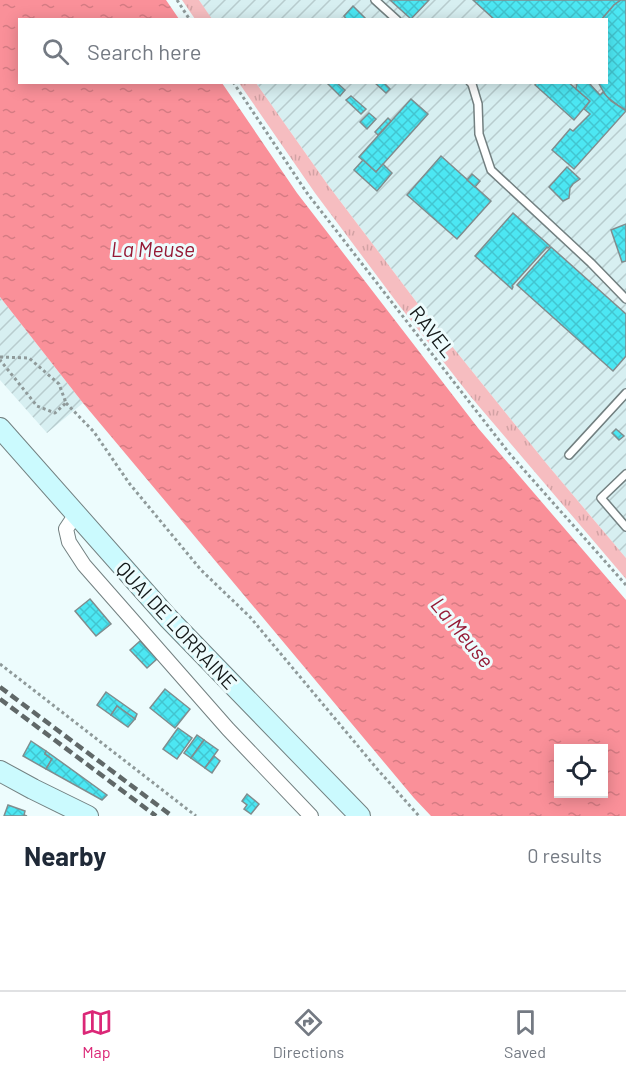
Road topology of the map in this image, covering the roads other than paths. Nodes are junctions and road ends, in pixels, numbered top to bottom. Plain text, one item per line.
1 (375, 0) edge
2 (395, 18) edge
3 (472, 84) edge
4 (626, 299) edge
5 (626, 393) edge
6 (0, 428) edge
7 (569, 455) dead end
8 (626, 474) edge
9 (76, 514) junction
10 (626, 527) edge
11 (0, 771) edge
12 (88, 816) edge
13 (311, 816) edge
14 (360, 816) edge

1 - 2 lane
3 - 4 lane
5 - 7 lane
6 - 9 main road, QUAI DE LORRAINE
8 - 10 lane
9 - 13 street
9 - 14 main road, QUAI DE LORRAINE
11 - 12 main road

